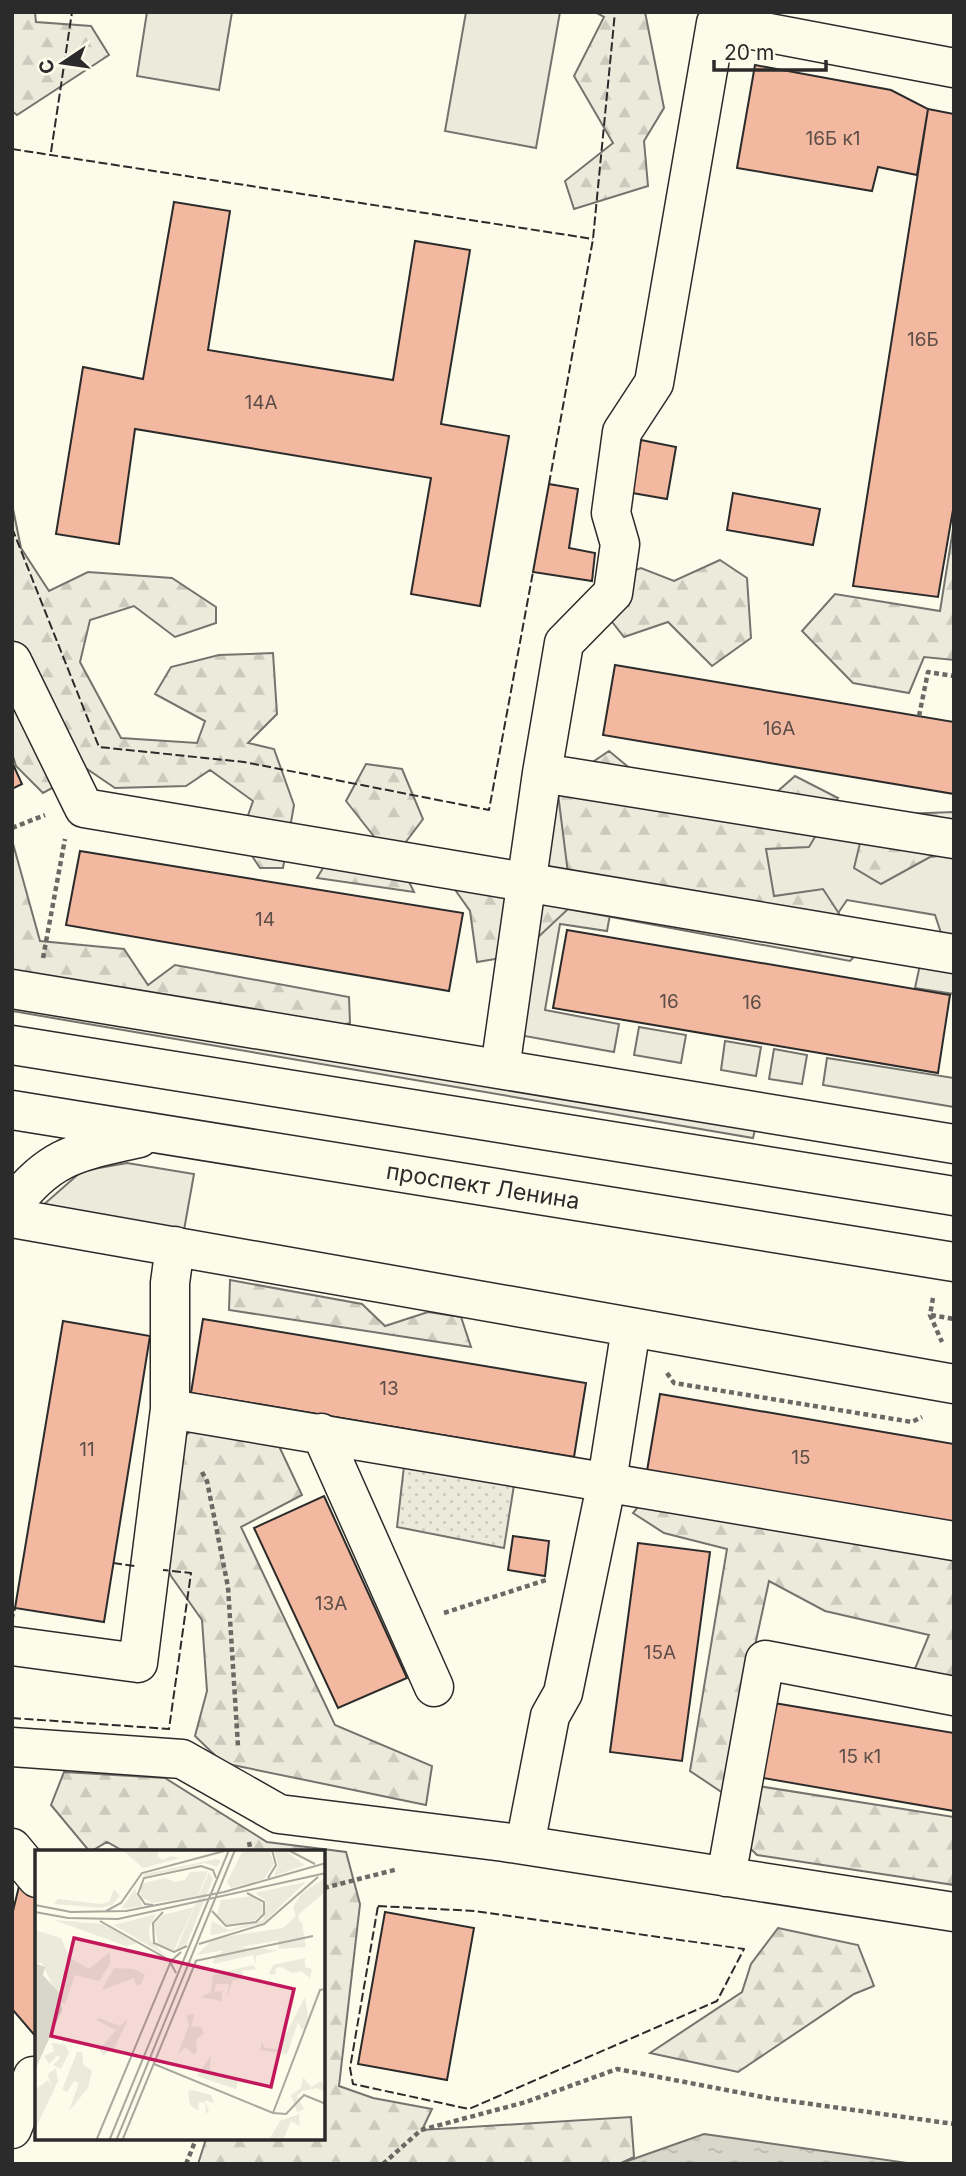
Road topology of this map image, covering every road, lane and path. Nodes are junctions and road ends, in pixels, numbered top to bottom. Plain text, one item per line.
1 (954, 68) edge
2 (12, 662) edge
3 (954, 676) edge
4 (919, 716) dead end
5 (542, 772) junction
6 (84, 808) junction
7 (954, 839) edge
8 (527, 881) junction
9 (954, 954) edge
10 (43, 962) dead end
11 (12, 989) edge
12 (12, 1045) edge
13 (500, 1069) junction
14 (12, 1110) edge
15 (158, 1134) junction
16 (954, 1144) edge
17 (954, 1196) edge
18 (12, 1206) edge
19 (12, 1218) edge
20 (175, 1246) junction
21 (954, 1262) edge
22 (930, 1315) dead end
23 (954, 1319) edge
24 (631, 1328) junction
25 (954, 1384) edge
26 (170, 1409) junction
27 (321, 1433) junction
28 (201, 1469) dead end
29 (607, 1481) junction
30 (954, 1541) edge
31 (590, 1566) junction
32 (406, 1625) junction
33 (12, 1646) edge
34 (434, 1687) dead end
35 (954, 1696) edge
36 (12, 1748) edge
37 (239, 1793) junction
38 (525, 1845) junction
39 (12, 1848) edge
40 (251, 1850) edge
41 (35, 1876) edge
42 (726, 1877) junction
43 (954, 1912) edge
44 (33, 2076) dead end
45 (954, 2124) edge
46 (12, 2130) edge
47 (195, 2141) edge
48 (186, 2164) edge
49 (383, 2164) edge

1 - 5 main road
2 - 6 main road
3 - 4 path
5 - 7 main road
5 - 8 main road
6 - 8 main road
6 - 10 path
8 - 9 main road
8 - 13 main road
11 - 13 main road
12 - 17 main road
13 - 16 main road
14 - 15 main road, проспект Ленина
15 - 18 main road
15 - 21 main road, проспект Ленина
19 - 20 main road
20 - 24 main road
20 - 26 main road
22 - 23 path
24 - 25 main road
24 - 29 main road
26 - 27 main road
26 - 33 main road
27 - 29 main road
27 - 32 main road
28 - 37 path
29 - 30 main road
29 - 31 main road
31 - 32 path
31 - 38 main road
32 - 34 main road
35 - 42 main road
36 - 37 main road
37 - 38 main road
37 - 40 path
38 - 42 main road
39 - 41 main road
42 - 43 main road
44 - 46 main road
45 - 49 path
47 - 48 path

